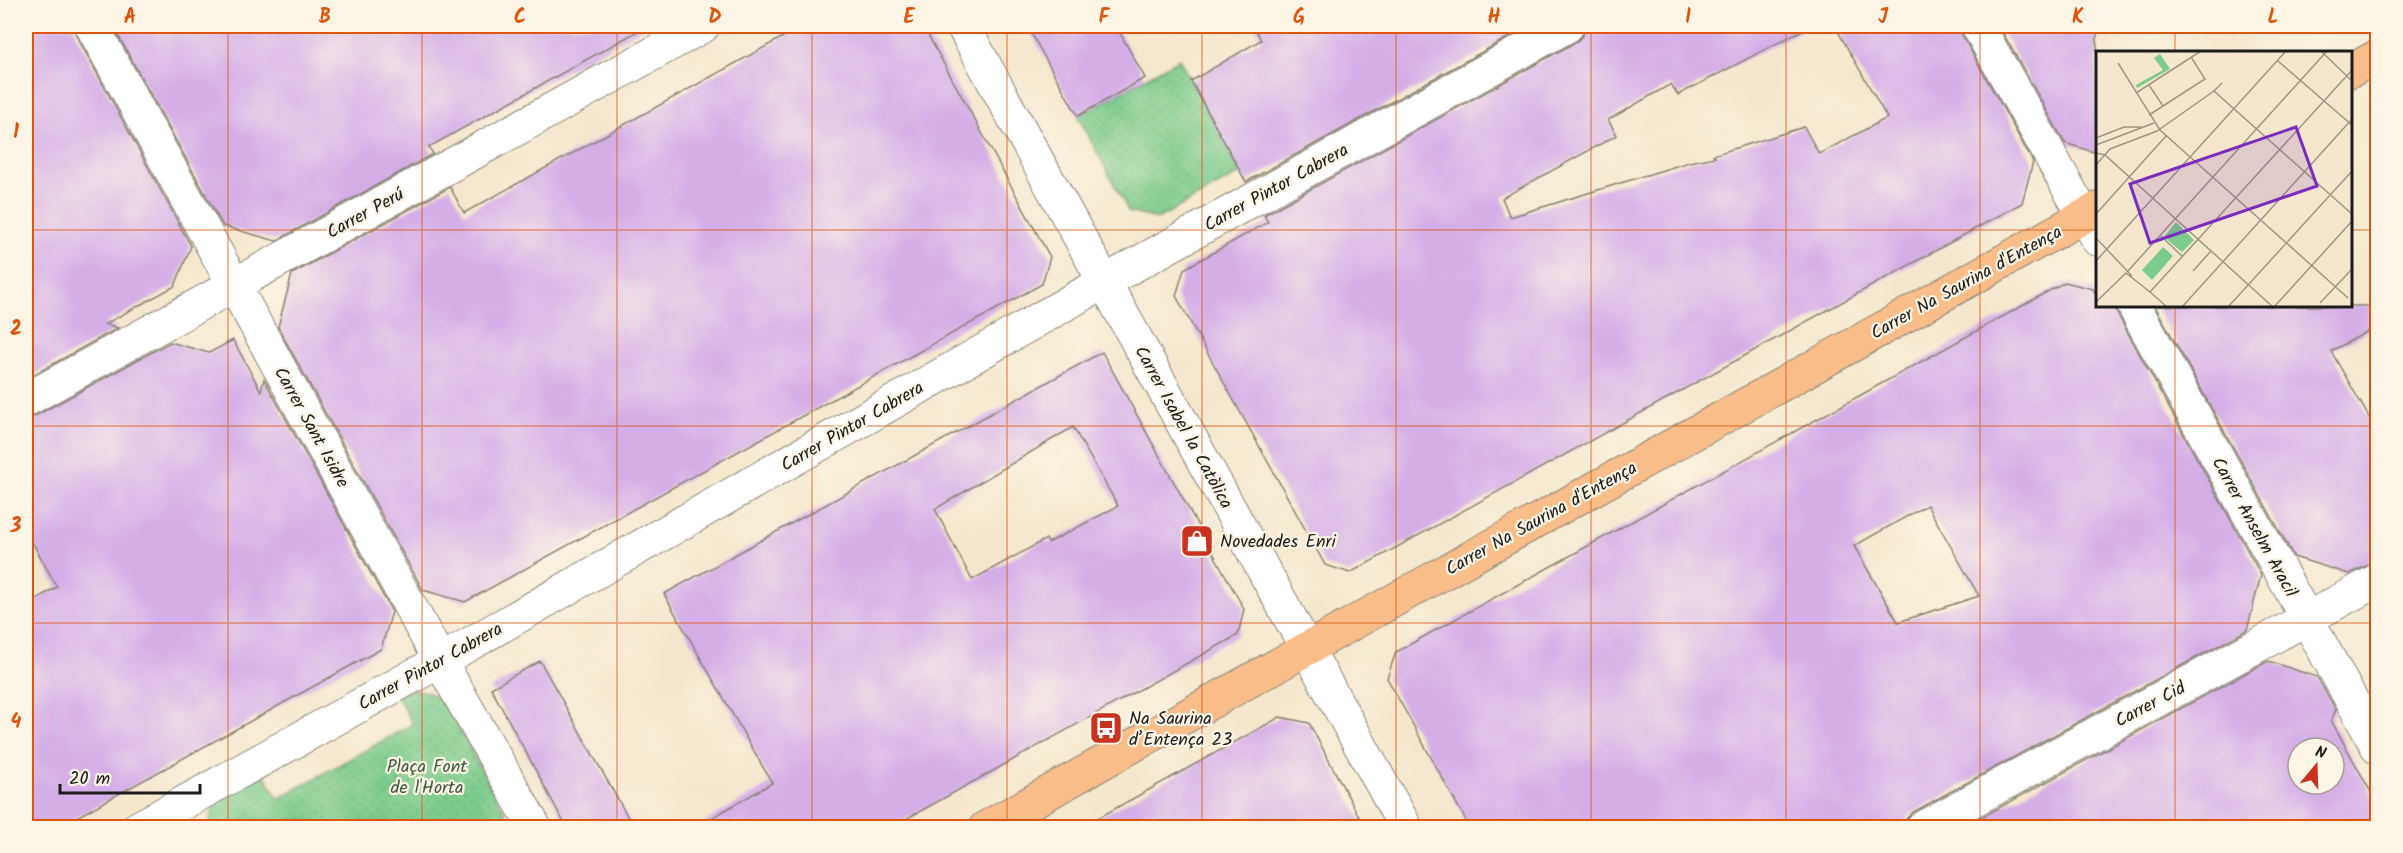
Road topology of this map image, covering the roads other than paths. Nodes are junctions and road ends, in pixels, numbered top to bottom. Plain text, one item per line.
1 (92, 26) edge
2 (703, 26) edge
3 (963, 26) edge
4 (1567, 26) edge
5 (1978, 26) edge
6 (2378, 56) edge
7 (2352, 70) edge
8 (2093, 221) edge
9 (1104, 282) junction
10 (235, 285) junction
11 (2135, 308) edge
12 (26, 400) edge
13 (2378, 580) edge
14 (2306, 619) junction
15 (1306, 650) junction
16 (440, 661) junction
17 (2378, 748) edge
18 (176, 819) edge
19 (138, 828) edge
20 (535, 828) edge
21 (985, 828) edge
22 (1406, 828) edge
23 (1922, 828) edge

1 - 10 street, Carrer Sant Isidre
2 - 10 street, Carrer Perú
3 - 9 street, Carrer Isabel la Catòlica
4 - 9 street, Carrer Pintor Cabrera
5 - 8 street
6 - 7 main road
8 - 15 main road, Carrer Na Saurina d'Entença
9 - 15 street, Carrer Isabel la Catòlica
9 - 16 street, Carrer Pintor Cabrera
10 - 12 street, Carrer Perú
10 - 16 street, Carrer Sant Isidre
11 - 14 street, Carrer Anselm Aracil
13 - 14 street, Carrer Cid
14 - 17 street, Carrer Anselm Aracil
14 - 23 street, Carrer Cid
15 - 21 main road, Carrer Na Saurina d'Entença
15 - 22 street, Carrer Isabel la Catòlica
16 - 18 street, Carrer Pintor Cabrera
16 - 20 street, Carrer Sant Isidre
18 - 19 street, Carrer Pintor Cabrera

